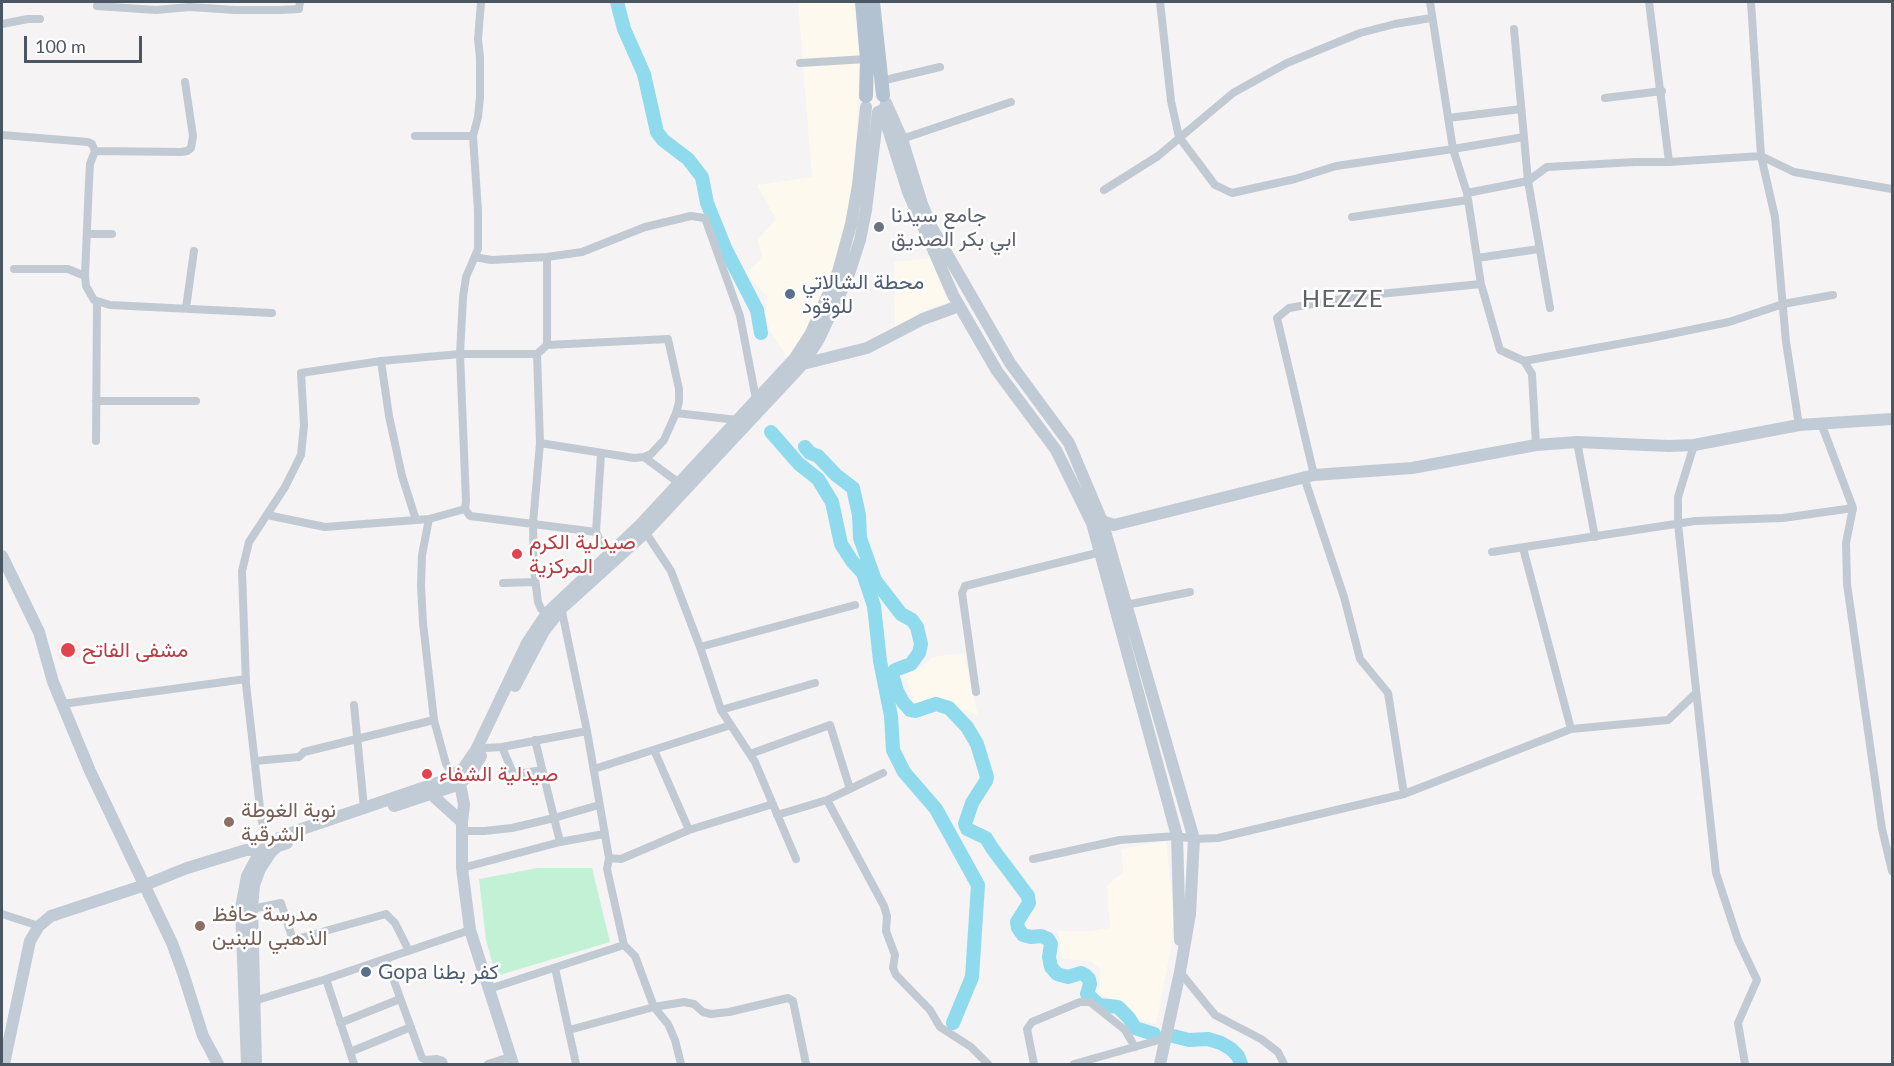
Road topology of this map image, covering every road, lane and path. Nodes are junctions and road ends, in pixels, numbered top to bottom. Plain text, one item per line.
1 (300, 2) edge
2 (481, 2) edge
3 (862, 2) edge
4 (873, 2) edge
5 (1161, 2) edge
6 (1430, 2) edge
7 (1649, 2) edge
8 (1751, 2) edge
9 (124, 4) edge
10 (190, 4) edge
11 (97, 6) dead end
12 (1431, 18) junction
13 (40, 19) dead end
14 (2, 24) edge
15 (1514, 29) dead end
16 (867, 59) junction
17 (800, 63) dead end
18 (940, 66) dead end
19 (185, 82) dead end
20 (1662, 91) junction
21 (1605, 98) dead end
22 (877, 101) junction
23 (1011, 102) dead end
24 (1521, 109) junction
25 (1448, 118) junction
26 (2, 135) edge
27 (414, 136) dead end
28 (473, 136) junction
29 (1179, 137) junction
30 (1524, 137) junction
31 (902, 139) junction
32 (1453, 149) junction
33 (94, 151) junction
34 (1761, 156) junction
35 (1669, 162) junction
36 (1528, 181) junction
37 (1893, 189) edge
38 (1104, 190) dead end
39 (1467, 196) junction
40 (1352, 217) dead end
41 (87, 234) junction
42 (112, 234) dead end
43 (1539, 249) junction
44 (194, 251) dead end
45 (475, 257) junction
46 (546, 257) junction
47 (1477, 258) junction
48 (14, 269) dead end
49 (85, 276) junction
50 (1481, 284) junction
51 (1833, 295) dead end
52 (97, 302) junction
53 (1783, 304) junction
54 (959, 306) junction
55 (186, 308) junction
56 (1550, 308) dead end
57 (272, 313) dead end
58 (547, 345) junction
59 (460, 354) junction
60 (537, 354) junction
61 (381, 361) junction
62 (1524, 361) junction
63 (803, 364) junction
64 (756, 399) junction
65 (96, 401) junction
66 (196, 401) dead end
67 (1893, 411) edge
68 (676, 413) junction
69 (1893, 419) edge
70 (737, 420) junction
71 (1859, 420) junction
72 (1821, 423) junction
73 (1799, 425) junction
74 (96, 441) dead end
75 (1577, 442) junction
76 (540, 443) junction
77 (1536, 445) junction
78 (1694, 445) junction
79 (601, 454) junction
80 (645, 457) junction
81 (1309, 476) junction
82 (679, 483) junction
83 (1853, 508) junction
84 (465, 509) junction
85 (267, 515) junction
86 (429, 519) junction
87 (416, 520) junction
88 (533, 523) junction
89 (1103, 523) junction
90 (1678, 524) junction
91 (643, 529) junction
92 (596, 532) junction
93 (1101, 536) junction
94 (1595, 537) junction
95 (1523, 548) junction
96 (610, 552) junction
97 (1101, 552) junction
98 (1492, 552) dead end
99 (2, 556) edge
100 (534, 582) junction
101 (503, 583) dead end
102 (1190, 592) dead end
103 (855, 605) dead end
104 (1126, 605) junction
105 (559, 606) junction
106 (547, 613) junction
107 (700, 647) junction
108 (246, 679) junction
109 (815, 683) dead end
110 (976, 692) dead end
111 (1696, 693) junction
112 (62, 704) junction
113 (354, 705) dead end
114 (721, 710) junction
115 (434, 720) junction
116 (731, 725) junction
117 (1571, 729) junction
118 (587, 731) junction
119 (357, 738) junction
120 (535, 740) junction
121 (502, 747) junction
122 (485, 748) junction
123 (654, 750) junction
124 (750, 754) junction
125 (255, 761) junction
126 (594, 769) junction
127 (542, 770) junction
128 (883, 773) dead end
129 (457, 780) junction
130 (850, 789) junction
131 (431, 794) junction
132 (1404, 794) junction
133 (826, 800) junction
134 (773, 804) junction
135 (599, 805) junction
136 (364, 808) junction
137 (777, 815) junction
138 (554, 818) junction
139 (463, 826) junction
140 (689, 831) junction
141 (604, 834) junction
142 (1177, 836) junction
143 (1194, 839) junction
144 (560, 842) junction
145 (264, 847) junction
146 (609, 858) junction
147 (796, 859) dead end
148 (1033, 859) dead end
149 (462, 868) junction
150 (1893, 871) edge
151 (145, 885) junction
152 (252, 909) junction
153 (2, 914) edge
154 (39, 926) junction
155 (470, 930) junction
156 (624, 945) junction
157 (410, 951) junction
158 (386, 959) junction
159 (555, 968) junction
160 (1180, 972) junction
161 (326, 979) junction
162 (489, 989) junction
163 (400, 999) junction
164 (254, 1001) junction
165 (654, 1007) junction
166 (340, 1023) junction
167 (411, 1027) junction
168 (569, 1030) junction
169 (1166, 1038) junction
170 (1135, 1047) junction
171 (350, 1052) junction
172 (512, 1061) edge
173 (426, 1063) edge
174 (4, 1065) edge
175 (218, 1065) edge
176 (247, 1065) edge
177 (256, 1065) edge
178 (354, 1065) edge
179 (444, 1065) edge
180 (488, 1065) edge
181 (576, 1065) edge
182 (681, 1065) edge
183 (806, 1065) edge
184 (988, 1065) edge
185 (1034, 1065) edge
186 (1074, 1065) edge
187 (1160, 1065) edge
188 (1284, 1065) edge
189 (1745, 1065) edge

1 - 10 street
2 - 28 street
3 - 16 main road
4 - 22 main road
5 - 29 street
6 - 12 street
7 - 20 street
8 - 34 street
9 - 10 street
9 - 11 street
12 - 25 street
12 - 29 street
13 - 14 street
15 - 24 street
16 - 17 street
16 - 22 main road
18 - 22 street
19 - 33 street
20 - 21 street
20 - 35 street
22 - 31 main road
22 - 54 main road
22 - 63 main road
22 - 64 main road
23 - 31 street
24 - 25 street
24 - 30 street
25 - 32 street
26 - 33 street
27 - 28 street
28 - 45 street
29 - 32 street
29 - 38 street
30 - 32 street
30 - 36 street
31 - 89 main road
32 - 39 street
33 - 41 street
34 - 35 street
34 - 37 street
34 - 53 street
35 - 36 street
36 - 39 street
36 - 43 street
39 - 40 street
39 - 47 street
41 - 42 street
41 - 49 street
43 - 47 street
43 - 56 street
44 - 55 street
45 - 46 street
45 - 59 street
46 - 58 street
46 - 64 street
47 - 50 street
48 - 49 street
49 - 52 street
50 - 62 street
50 - 81 street
51 - 53 street
52 - 55 street
52 - 65 street
53 - 62 street
53 - 73 street
54 - 63 main road
54 - 89 main road
55 - 57 street
58 - 60 street
58 - 68 street
59 - 60 street
59 - 61 street
59 - 84 street
60 - 76 street
61 - 85 street
61 - 87 street
62 - 77 street
63 - 91 main road
64 - 70 main road
65 - 66 street
65 - 74 street
67 - 71 main road
68 - 70 street
68 - 80 street
69 - 71 main road
70 - 82 main road
71 - 72 main road
72 - 73 main road
72 - 83 street
73 - 78 main road
75 - 77 main road
75 - 78 main road
75 - 94 street
76 - 79 street
76 - 88 street
77 - 81 main road
78 - 90 street
79 - 80 street
79 - 92 street
80 - 82 street
81 - 89 main road
81 - 132 street
82 - 91 main road
83 - 90 street
83 - 150 street
84 - 86 street
84 - 88 street
85 - 87 street
85 - 108 street
86 - 87 street
86 - 115 street
88 - 92 street
88 - 100 street
89 - 93 main road
90 - 94 street
90 - 111 street
91 - 96 main road
91 - 105 main road
91 - 107 street
92 - 96 street
93 - 97 main road
93 - 104 main road
94 - 95 street
95 - 98 street
95 - 117 street
96 - 105 main road
97 - 110 street
97 - 142 main road
99 - 112 main road
100 - 101 street
100 - 106 street
102 - 104 street
103 - 107 street
104 - 143 main road
105 - 106 main road
105 - 118 street
105 - 122 main road
106 - 129 main road
107 - 114 street
108 - 112 street
108 - 125 street
109 - 114 street
111 - 117 street
111 - 189 street
112 - 151 main road
113 - 119 street
114 - 116 street
115 - 119 street
115 - 129 street
116 - 123 street
116 - 124 street
117 - 132 street
118 - 120 street
118 - 126 street
119 - 125 street
119 - 136 street
120 - 121 street
120 - 127 street
121 - 122 street
121 - 127 street
122 - 129 main road
123 - 126 street
123 - 140 street
124 - 130 street
124 - 134 street
125 - 145 street
126 - 135 street
127 - 138 street
128 - 130 street
129 - 131 main road
129 - 136 main road
129 - 139 main road
130 - 133 street
131 - 139 main road
131 - 152 main road
132 - 143 street
133 - 137 street
133 - 184 street
134 - 137 street
134 - 140 street
135 - 138 street
135 - 141 street
136 - 145 main road
137 - 147 street
138 - 139 street
138 - 144 street
139 - 149 main road
140 - 146 street
141 - 144 street
141 - 146 street
142 - 143 street
142 - 148 street
142 - 160 main road
143 - 160 main road
144 - 149 street
145 - 151 main road
145 - 176 main road
146 - 156 street
149 - 155 main road
151 - 154 main road
151 - 175 main road
152 - 157 street
152 - 164 main road
153 - 154 street
154 - 174 main road
155 - 157 street
155 - 162 main road
156 - 159 street
156 - 165 street
157 - 158 street
158 - 161 street
158 - 163 street
159 - 162 street
159 - 168 street
160 - 169 main road
160 - 188 street
161 - 164 street
161 - 166 street
162 - 172 main road
163 - 166 street
163 - 167 street
164 - 177 main road
165 - 168 street
165 - 182 street
165 - 183 street
166 - 171 street
167 - 171 street
167 - 173 street
168 - 181 street
169 - 170 street
169 - 187 main road
170 - 185 street
170 - 186 street
171 - 178 street
172 - 180 street
173 - 179 street

